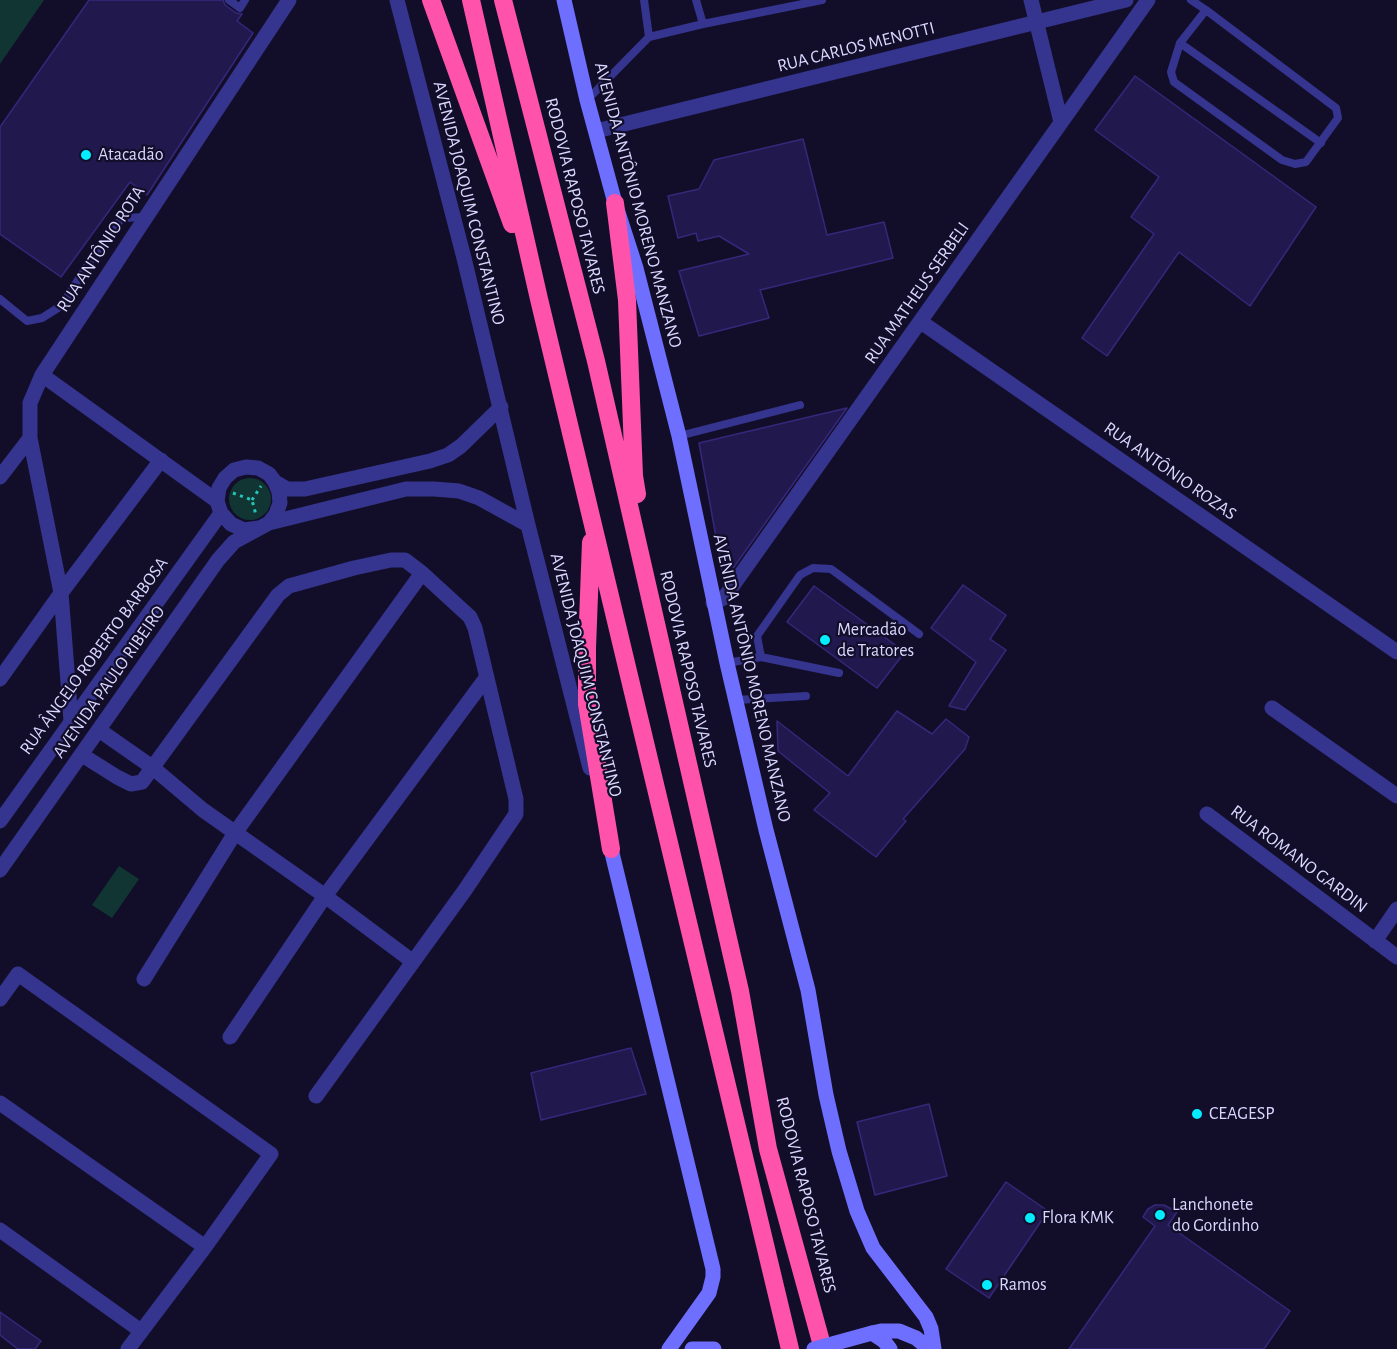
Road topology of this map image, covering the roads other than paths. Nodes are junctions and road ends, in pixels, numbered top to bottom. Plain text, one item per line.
1 (229, 0) edge
2 (245, 0) edge
3 (289, 0) edge
4 (397, 0) edge
5 (431, 0) edge
6 (471, 0) edge
7 (503, 0) edge
8 (564, 0) edge
9 (644, 0) edge
10 (696, 0) edge
11 (822, 0) edge
12 (1031, 0) edge
13 (1126, 0) edge
14 (1148, 0) edge
15 (1191, 0) edge
16 (1206, 10) junction
17 (1036, 22) junction
18 (703, 24) junction
19 (649, 38) junction
20 (1180, 43) junction
21 (587, 100) junction
22 (1061, 122) junction
23 (596, 131) junction
24 (1320, 143) junction
25 (615, 203) junction
26 (146, 217) junction
27 (539, 298) junction
28 (0, 299) edge
29 (921, 322) junction
30 (42, 375) junction
31 (800, 405) dead end
32 (501, 407) junction
33 (679, 436) junction
34 (30, 438) junction
35 (161, 460) junction
36 (0, 477) edge
37 (275, 482) junction
38 (219, 501) junction
39 (591, 519) junction
40 (264, 525) junction
41 (528, 525) junction
42 (422, 573) junction
43 (61, 593) junction
44 (713, 603) junction
45 (919, 634) dead end
46 (1397, 652) edge
47 (761, 657) junction
48 (727, 663) junction
49 (839, 673) dead end
50 (668, 676) junction
51 (486, 678) junction
52 (0, 679) edge
53 (806, 696) dead end
54 (736, 700) junction
55 (1272, 708) dead end
56 (71, 721) junction
57 (99, 730) junction
58 (82, 754) junction
59 (152, 767) junction
60 (1397, 796) edge
61 (1207, 814) dead end
62 (0, 821) edge
63 (235, 833) junction
64 (611, 849) junction
65 (0, 870) edge
66 (325, 896) junction
67 (1397, 909) edge
68 (1375, 942) junction
69 (1397, 957) edge
70 (412, 961) junction
71 (144, 980) dead end
72 (0, 999) edge
73 (230, 1037) dead end
74 (316, 1096) dead end
75 (0, 1103) edge
76 (0, 1230) edge
77 (205, 1247) junction
78 (141, 1331) junction
79 (872, 1333) junction
80 (128, 1349) edge
81 (669, 1349) edge
82 (693, 1349) edge
83 (714, 1349) edge
84 (790, 1349) edge
85 (814, 1349) edge
86 (823, 1349) edge
87 (890, 1349) edge
88 (931, 1349) edge

1 - 2 lane
3 - 26 street, RUA ANTÔNIO ROTA
4 - 32 street, AVENIDA JOAQUIM CONSTANTINO
5 - 27 highway
6 - 27 highway
7 - 50 highway, RODOVIA RAPOSO TAVARES
8 - 21 main road, AVENIDA ANTÔNIO MORENO MANZANO
9 - 19 lane
10 - 18 lane
11 - 18 lane
12 - 17 street
13 - 17 street, RUA CARLOS MENOTTI
14 - 22 street, RUA MATHEUS SERBELI
15 - 16 lane
16 - 20 lane
16 - 24 lane
17 - 22 street
17 - 23 street, RUA CARLOS MENOTTI
18 - 19 lane
19 - 21 lane
20 - 24 lane
20 - 24 lane
21 - 23 main road, AVENIDA ANTÔNIO MORENO MANZANO
22 - 29 street, RUA MATHEUS SERBELI
23 - 25 main road, AVENIDA ANTÔNIO MORENO MANZANO
25 - 33 main road, AVENIDA ANTÔNIO MORENO MANZANO
25 - 50 highway
26 - 28 lane
26 - 30 street, RUA ANTÔNIO ROTA
27 - 39 highway
29 - 44 street, RUA MATHEUS SERBELI
29 - 46 street, RUA ANTÔNIO ROZAS
30 - 34 street, RUA ANTÔNIO ROTA
30 - 35 street
31 - 33 lane
32 - 37 street
32 - 41 street, AVENIDA JOAQUIM CONSTANTINO
33 - 44 main road, AVENIDA ANTÔNIO MORENO MANZANO
34 - 36 street
34 - 43 street
35 - 38 street
35 - 43 street
37 - 38 street, RUA ÂNGELO ROBERTO BARBOSA
37 - 40 street
38 - 40 street
38 - 56 street, RUA ÂNGELO ROBERTO BARBOSA
39 - 64 highway
39 - 84 highway
40 - 41 street, AVENIDA PAULO RIBEIRO
40 - 57 street, AVENIDA PAULO RIBEIRO
41 - 64 street, AVENIDA JOAQUIM CONSTANTINO
42 - 51 street
42 - 59 street
42 - 63 street
43 - 52 street
43 - 56 street
44 - 48 main road, AVENIDA ANTÔNIO MORENO MANZANO
45 - 47 lane
47 - 48 lane
47 - 49 lane
48 - 54 main road, AVENIDA ANTÔNIO MORENO MANZANO
50 - 86 highway, RODOVIA RAPOSO TAVARES
51 - 66 street
51 - 70 street
53 - 54 lane
54 - 88 main road, AVENIDA ANTÔNIO MORENO MANZANO
55 - 60 street
56 - 62 street, RUA ÂNGELO ROBERTO BARBOSA
57 - 58 street, AVENIDA PAULO RIBEIRO
57 - 59 street
58 - 59 street
58 - 65 street, AVENIDA PAULO RIBEIRO
59 - 63 street
61 - 68 street, RUA ROMANO GARDIN
63 - 66 street
63 - 71 street
64 - 81 main road, AVENIDA JOAQUIM CONSTANTINO
66 - 70 street
66 - 73 street
67 - 68 street
68 - 69 street, RUA ROMANO GARDIN
70 - 74 street
72 - 77 street
75 - 77 street
76 - 78 street
77 - 78 street
78 - 80 street
79 - 85 main road, AVENIDA ANTÔNIO MORENO MANZANO, bridge
79 - 87 main road
79 - 88 main road, AVENIDA ANTÔNIO MORENO MANZANO
82 - 83 main road

